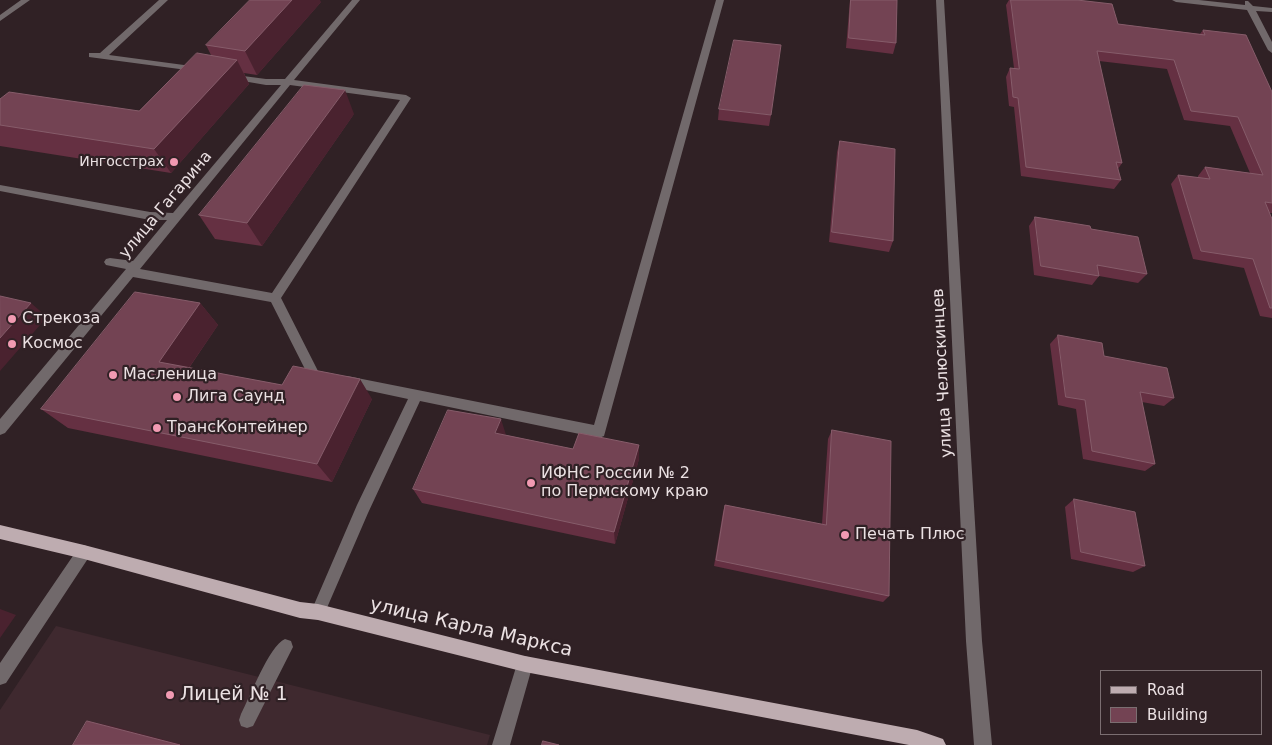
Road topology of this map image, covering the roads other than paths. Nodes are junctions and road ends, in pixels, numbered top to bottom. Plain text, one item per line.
1 (26, 0) edge
2 (164, 0) edge
3 (356, 0) edge
4 (720, 0) edge
5 (940, 0) edge
6 (1176, 0) edge
7 (1248, 4) edge
8 (1272, 10) edge
9 (0, 19) edge
10 (1272, 50) edge
11 (288, 82) junction
12 (0, 188) edge
13 (177, 217) junction
14 (110, 262) dead end
15 (134, 269) junction
16 (275, 298) junction
17 (416, 395) junction
18 (0, 430) edge
19 (0, 532) edge
20 (84, 552) junction
21 (318, 612) junction
22 (285, 647) dead end
23 (525, 664) junction
24 (0, 677) edge
25 (247, 720) dead end
26 (501, 745) edge
27 (938, 745) edge
28 (983, 745) edge

1 - 9 street
2 - 11 street
3 - 11 street, улица Гагарина
4 - 17 street
5 - 28 street, улица Челюскинцев
6 - 7 street
7 - 8 street
7 - 10 street
11 - 13 street, улица Гагарина
11 - 16 street
12 - 13 street
13 - 15 street, улица Гагарина
14 - 15 street
15 - 16 street
15 - 18 street, улица Гагарина
16 - 17 street
17 - 21 street
19 - 20 main road, улица Карла Маркса
20 - 21 main road, улица Карла Маркса
20 - 24 street
21 - 23 main road, улица Карла Маркса
22 - 25 street
23 - 26 street
23 - 27 main road, улица Карла Маркса

